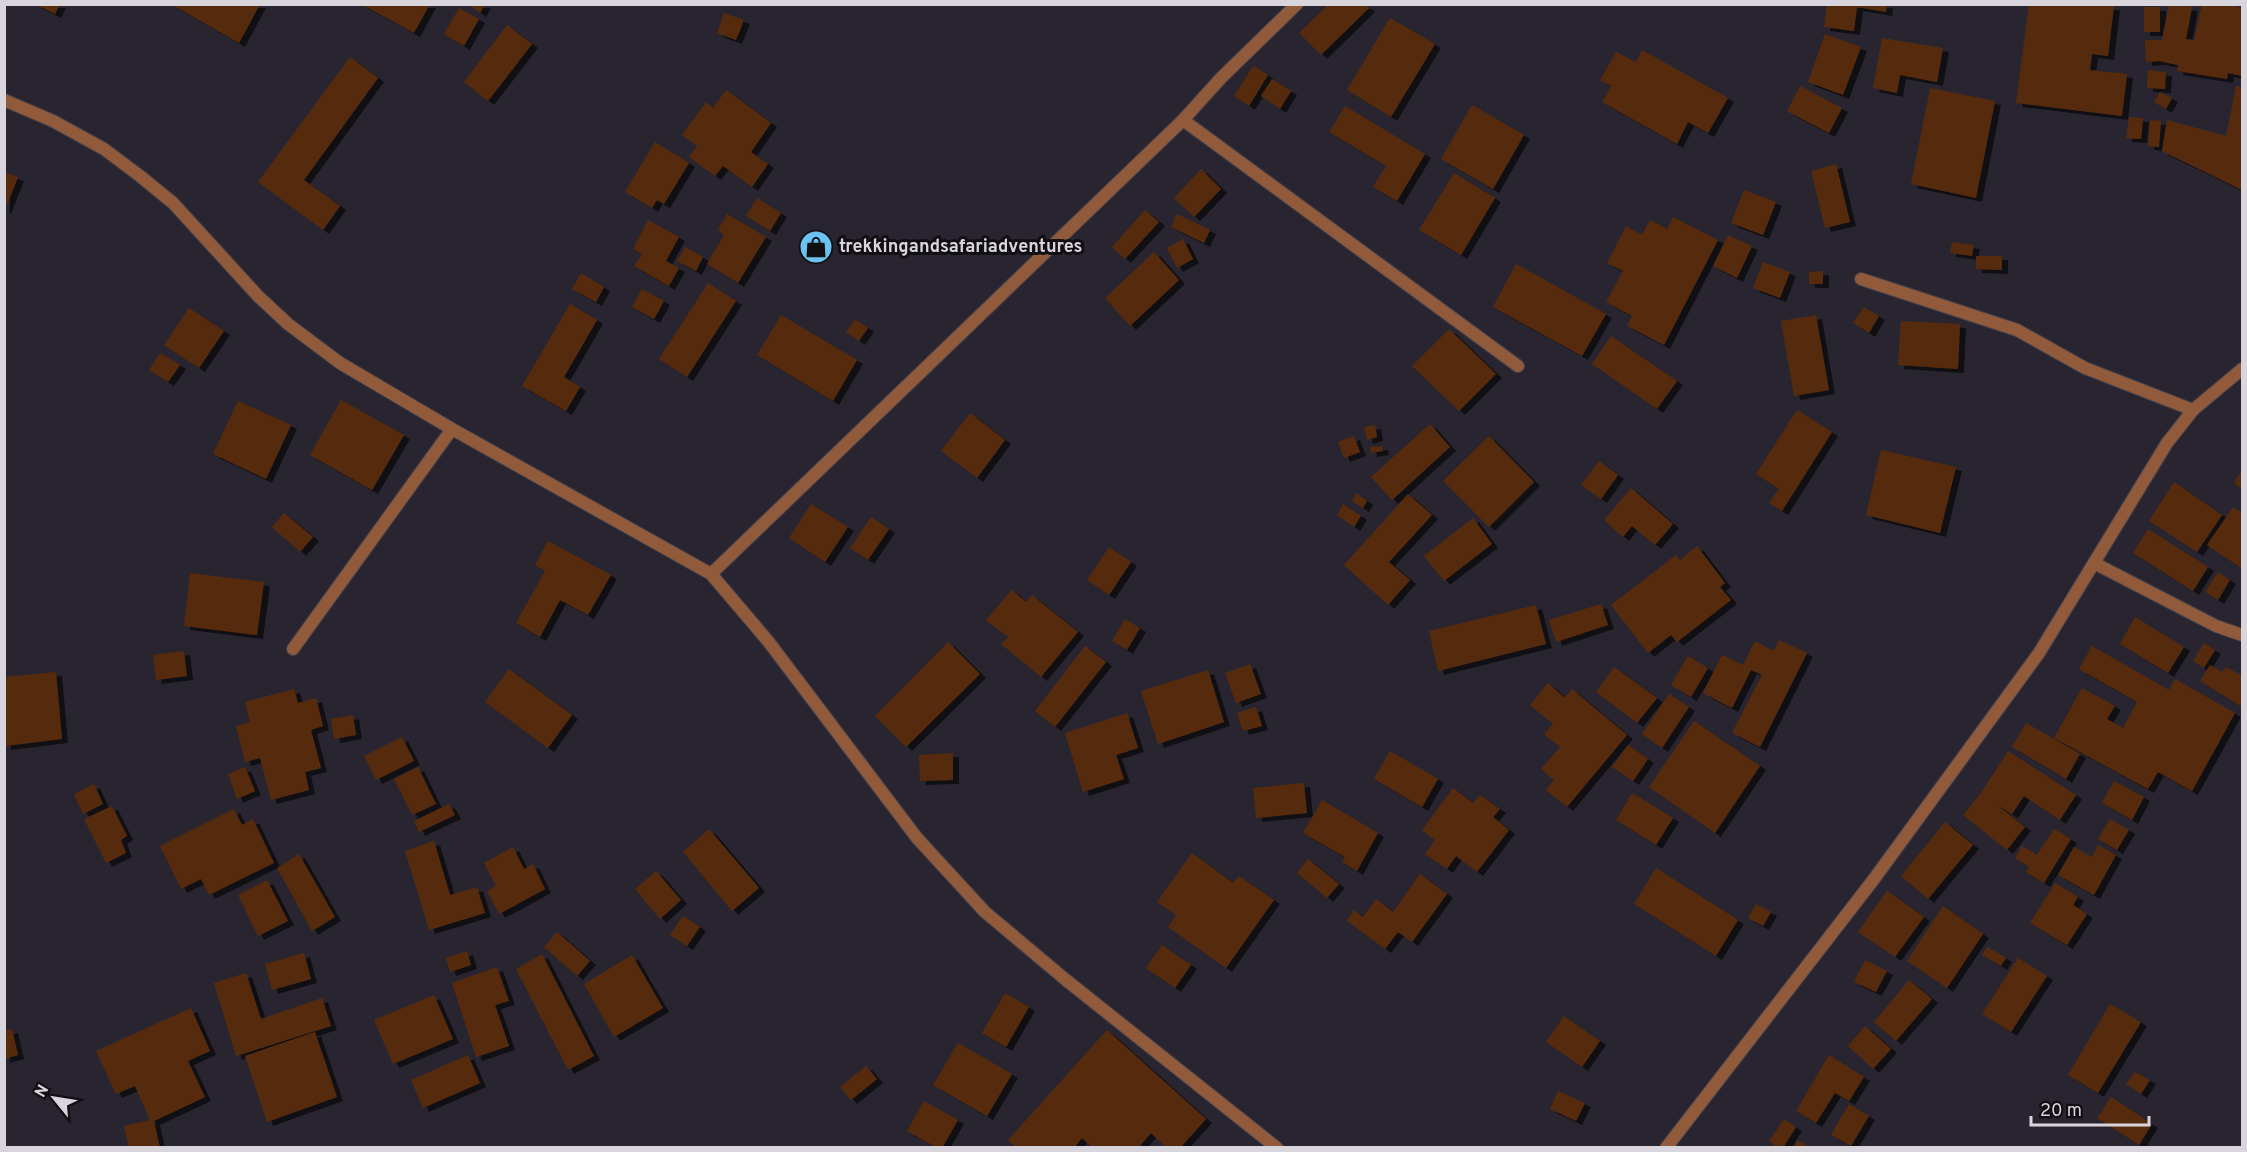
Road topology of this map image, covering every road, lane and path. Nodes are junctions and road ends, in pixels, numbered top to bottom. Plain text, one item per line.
1 (1297, 4) edge
2 (4, 100) edge
3 (1183, 120) junction
4 (1861, 279) dead end
5 (1518, 366) dead end
6 (2242, 369) edge
7 (2193, 410) junction
8 (452, 429) junction
9 (2094, 563) junction
10 (711, 574) junction
11 (2242, 635) edge
12 (293, 649) dead end
13 (1277, 1148) edge
14 (1666, 1148) edge

1 - 3 street
2 - 8 street
3 - 5 street
3 - 10 street
4 - 7 street
6 - 7 street
7 - 9 street
8 - 10 street
8 - 12 street
9 - 11 street
9 - 14 street
10 - 13 street

